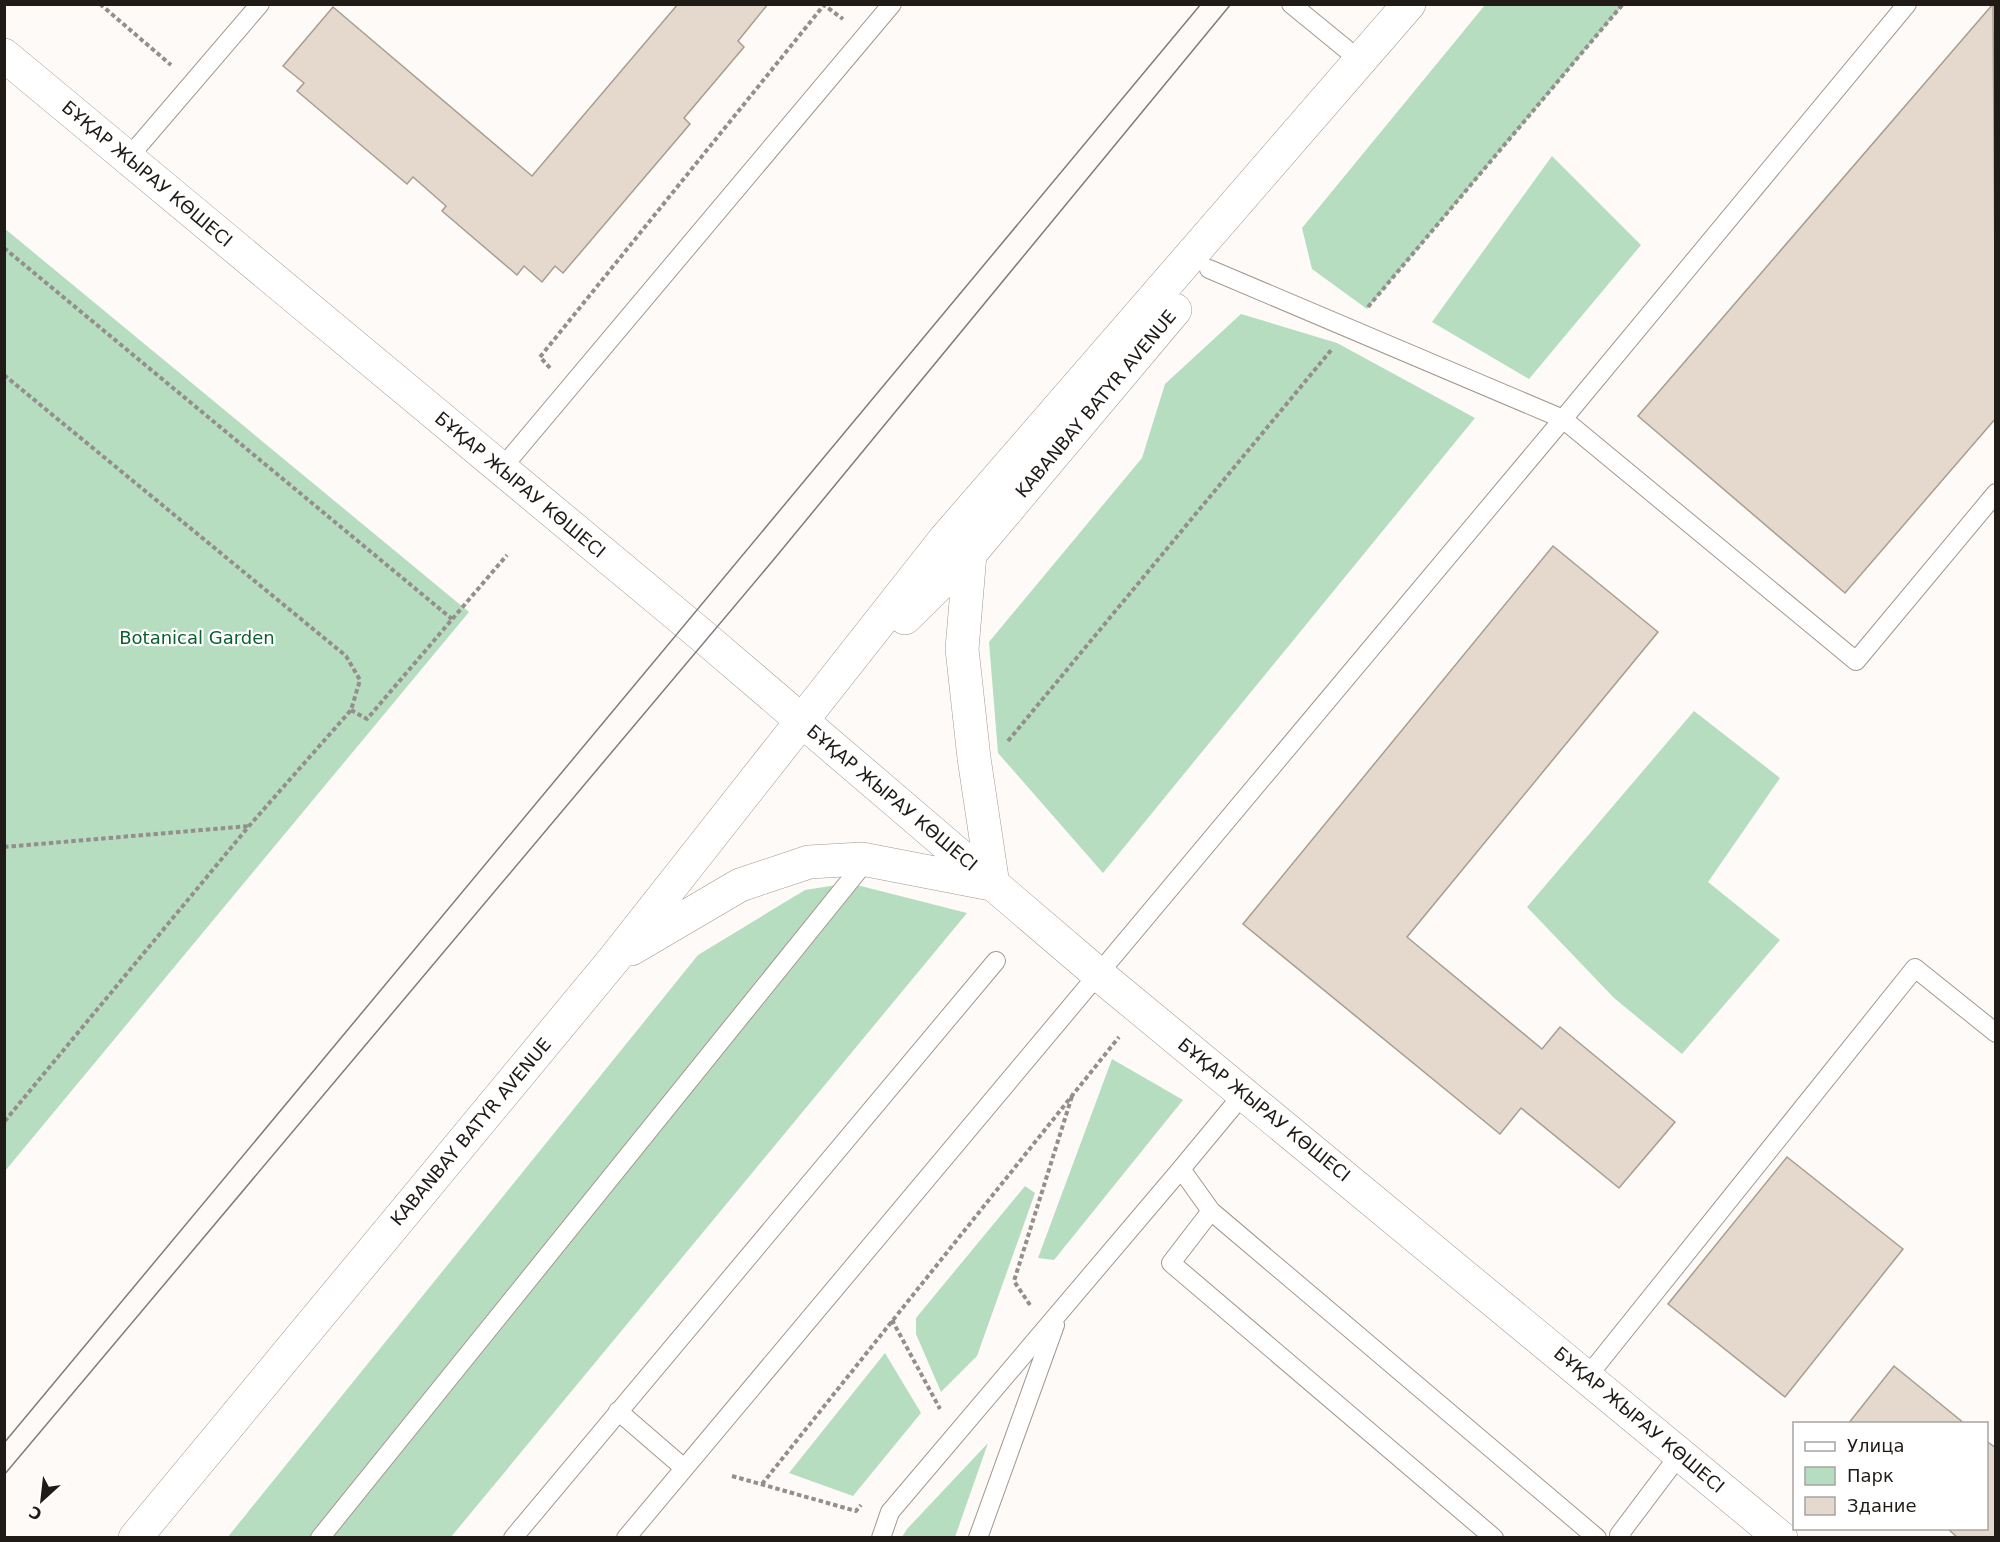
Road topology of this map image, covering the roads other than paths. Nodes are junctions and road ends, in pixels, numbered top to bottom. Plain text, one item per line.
1 (260, 4) edge
2 (892, 4) edge
3 (1291, 4) edge
4 (1409, 4) edge
5 (1906, 4) edge
6 (4, 55) edge
7 (1362, 62) junction
8 (128, 158) junction
9 (1209, 269) junction
10 (1563, 419) junction
11 (501, 469) junction
12 (1995, 493) edge
13 (970, 554) junction
14 (801, 721) junction
15 (861, 867) dead end
16 (993, 885) junction
17 (615, 958) junction
18 (996, 962) dead end
19 (1097, 974) junction
20 (1995, 1033) edge
21 (1244, 1093) junction
22 (1181, 1169) junction
23 (1211, 1211) junction
24 (1059, 1313) junction
25 (1587, 1377) junction
26 (618, 1411) junction
27 (1680, 1454) junction
28 (684, 1468) junction
29 (1619, 1537) edge
30 (135, 1538) edge
31 (320, 1538) edge
32 (513, 1538) edge
33 (626, 1538) edge
34 (881, 1538) edge
35 (978, 1538) edge
36 (1494, 1538) edge
37 (1597, 1538) edge
38 (1782, 1538) edge

1 - 8 lane
2 - 11 lane
3 - 7 lane
4 - 7 main road, KABANBAY BATYR AVENUE
5 - 10 lane
6 - 8 main road, БҰҚАР ЖЫРАУ КӨШЕСІ
7 - 9 main road, KABANBAY BATYR AVENUE
7 - 14 main road, KABANBAY BATYR AVENUE
8 - 11 main road, БҰҚАР ЖЫРАУ КӨШЕСІ
9 - 10 lane
9 - 13 main road, KABANBAY BATYR AVENUE
10 - 12 lane
10 - 19 lane
11 - 14 main road, БҰҚАР ЖЫРАУ КӨШЕСІ
13 - 14 main road, KABANBAY BATYR AVENUE
13 - 16 main road
14 - 16 main road, БҰҚАР ЖЫРАУ КӨШЕСІ
14 - 17 main road, KABANBAY BATYR AVENUE
15 - 31 lane
16 - 17 main road
16 - 19 main road, БҰҚАР ЖЫРАУ КӨШЕСІ
17 - 30 main road, KABANBAY BATYR AVENUE
18 - 26 lane
19 - 21 main road, БҰҚАР ЖЫРАУ КӨШЕСІ
19 - 28 lane
20 - 25 lane
21 - 22 lane
21 - 25 main road, БҰҚАР ЖЫРАУ КӨШЕСІ
22 - 23 lane
22 - 24 lane
23 - 36 lane
23 - 37 lane
24 - 34 lane
24 - 35 lane
25 - 27 main road, БҰҚАР ЖЫРАУ КӨШЕСІ
26 - 28 lane
26 - 32 lane
27 - 29 lane
27 - 38 main road, БҰҚАР ЖЫРАУ КӨШЕСІ
28 - 33 lane

